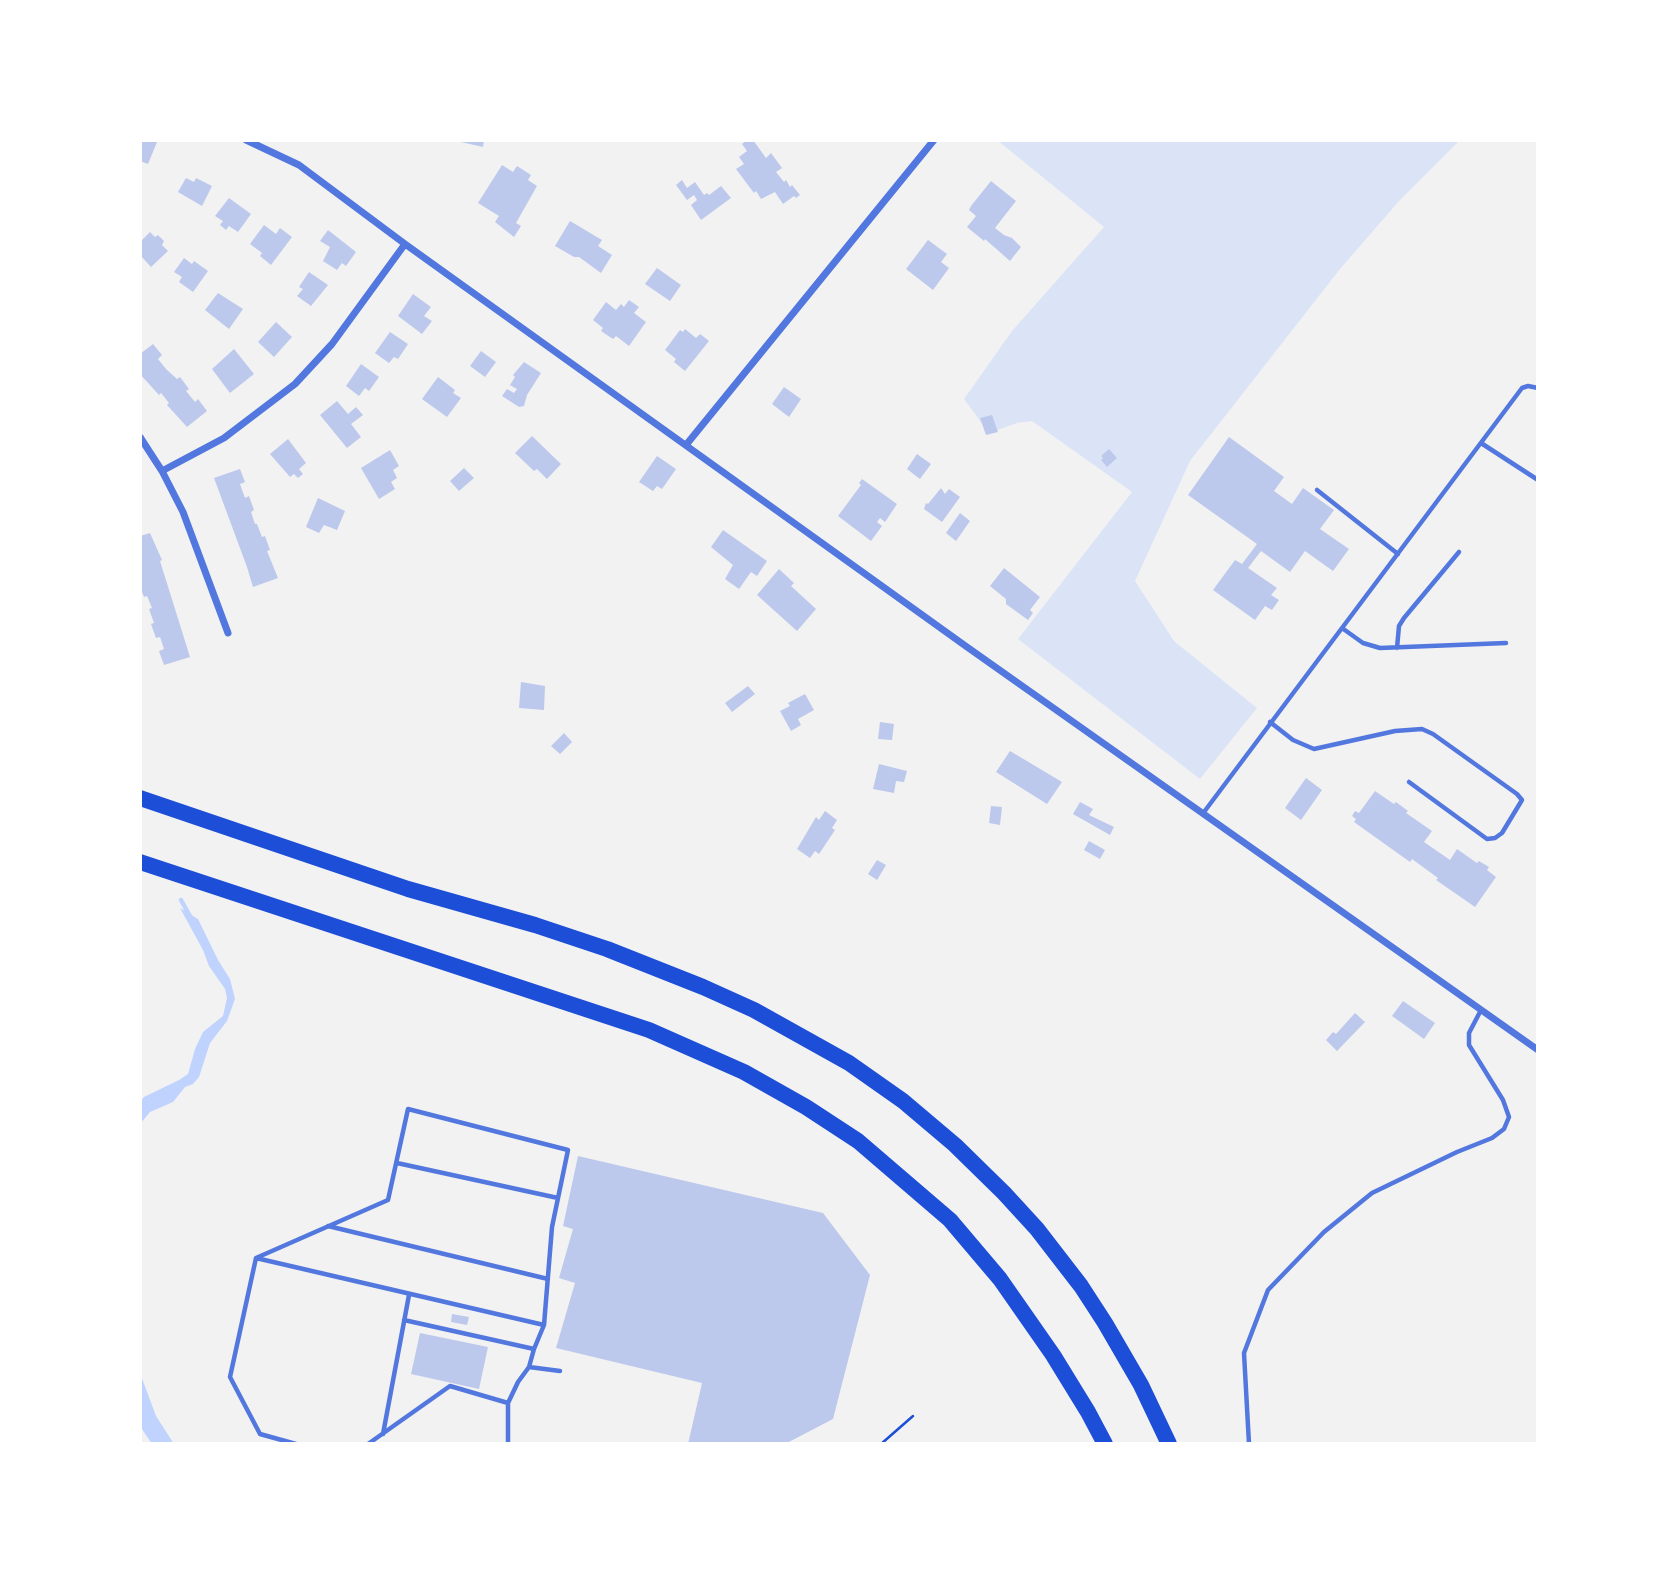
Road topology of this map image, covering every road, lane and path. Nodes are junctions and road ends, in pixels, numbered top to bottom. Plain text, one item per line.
1 (246, 140) edge
2 (934, 140) edge
3 (405, 244) junction
4 (1538, 388) edge
5 (140, 437) edge
6 (1481, 443) junction
7 (686, 445) junction
8 (162, 471) junction
9 (1538, 480) edge
10 (1317, 490) dead end
11 (1459, 552) dead end
12 (1398, 554) junction
13 (1342, 628) junction
14 (228, 633) dead end
15 (1506, 642) dead end
16 (1397, 648) junction
17 (1270, 722) junction
18 (1409, 782) dead end
19 (140, 798) edge
20 (1204, 813) junction
21 (140, 862) edge
22 (1481, 1010) junction
23 (1538, 1050) edge
24 (397, 1163) junction
25 (558, 1198) junction
26 (327, 1226) junction
27 (256, 1258) junction
28 (548, 1279) junction
29 (409, 1295) junction
30 (404, 1320) junction
31 (544, 1325) junction
32 (534, 1349) junction
33 (529, 1367) junction
34 (560, 1371) dead end
35 (508, 1404) junction
36 (913, 1416) dead end
37 (383, 1434) junction
38 (296, 1444) edge
39 (368, 1444) edge
40 (508, 1444) edge
41 (881, 1444) edge
42 (1105, 1444) edge
43 (1169, 1444) edge
44 (1249, 1444) edge

1 - 3 street
2 - 7 street
3 - 7 street
3 - 8 street
4 - 6 lane
5 - 8 street
6 - 9 lane
6 - 12 lane
7 - 20 street
8 - 14 street
10 - 12 lane
11 - 16 lane
12 - 13 lane
13 - 16 lane
13 - 17 lane
15 - 16 lane
17 - 18 lane
17 - 20 lane
19 - 43 highway
20 - 22 street
21 - 42 highway
22 - 23 street
22 - 44 lane
24 - 25 lane
24 - 25 lane
24 - 26 lane
25 - 28 lane
26 - 27 lane
26 - 28 lane
27 - 29 lane
27 - 38 lane
28 - 31 lane
29 - 30 lane
29 - 31 lane
30 - 32 lane
30 - 37 lane
31 - 32 lane
32 - 33 lane
33 - 34 lane
33 - 35 lane
35 - 37 lane
35 - 40 lane
36 - 41 path
37 - 39 lane

